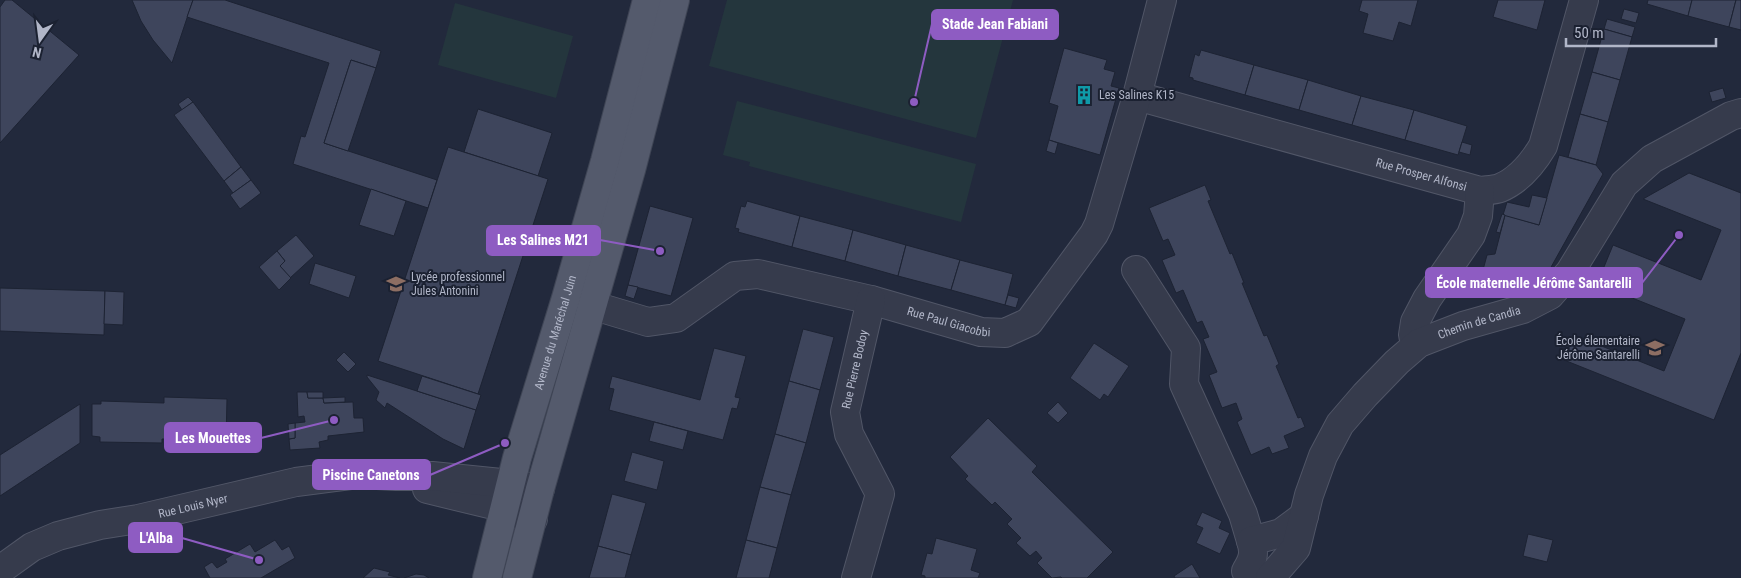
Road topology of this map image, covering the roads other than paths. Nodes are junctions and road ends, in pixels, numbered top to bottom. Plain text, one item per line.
1 (647, 0) edge
2 (675, 0) edge
3 (1162, 0) edge
4 (1584, 0) edge
5 (1137, 96) junction
6 (1741, 112) edge
7 (1741, 130) edge
8 (1700, 133) junction
9 (1480, 191) junction
10 (1136, 270) dead end
11 (566, 298) junction
12 (871, 300) junction
13 (593, 306) junction
14 (1418, 343) junction
15 (540, 489) junction
16 (508, 496) junction
17 (1304, 516) junction
18 (532, 519) junction
19 (1251, 540) junction
20 (0, 570) edge
21 (1252, 576) edge
22 (487, 578) edge
23 (517, 578) edge
24 (856, 578) edge

1 - 11 main road, Avenue du Maréchal Juin
2 - 13 main road
3 - 5 street, Rue Paul Giacobbi
4 - 9 street, Rue Prosper Alfonsi
5 - 9 street, Rue Prosper Alfonsi
5 - 12 street, Rue Paul Giacobbi
6 - 8 street, Chemin de Candia
7 - 8 street
8 - 14 street, Chemin de Candia
9 - 14 street
10 - 19 street
11 - 13 street, Rue Paul Giacobbi
11 - 16 main road, Avenue du Maréchal Juin
12 - 13 street, Rue Paul Giacobbi
12 - 24 street, Rue Pierre Bodoy
13 - 15 main road
14 - 17 street, Chemin de Candia
15 - 16 street, Rue Louis Nyer
15 - 18 main road
16 - 18 street, Rue Louis Nyer
16 - 20 street, Rue Louis Nyer
16 - 22 main road, Avenue du Maréchal Juin
17 - 19 street
17 - 21 street, Chemin de Candia
18 - 23 main road
19 - 21 street

